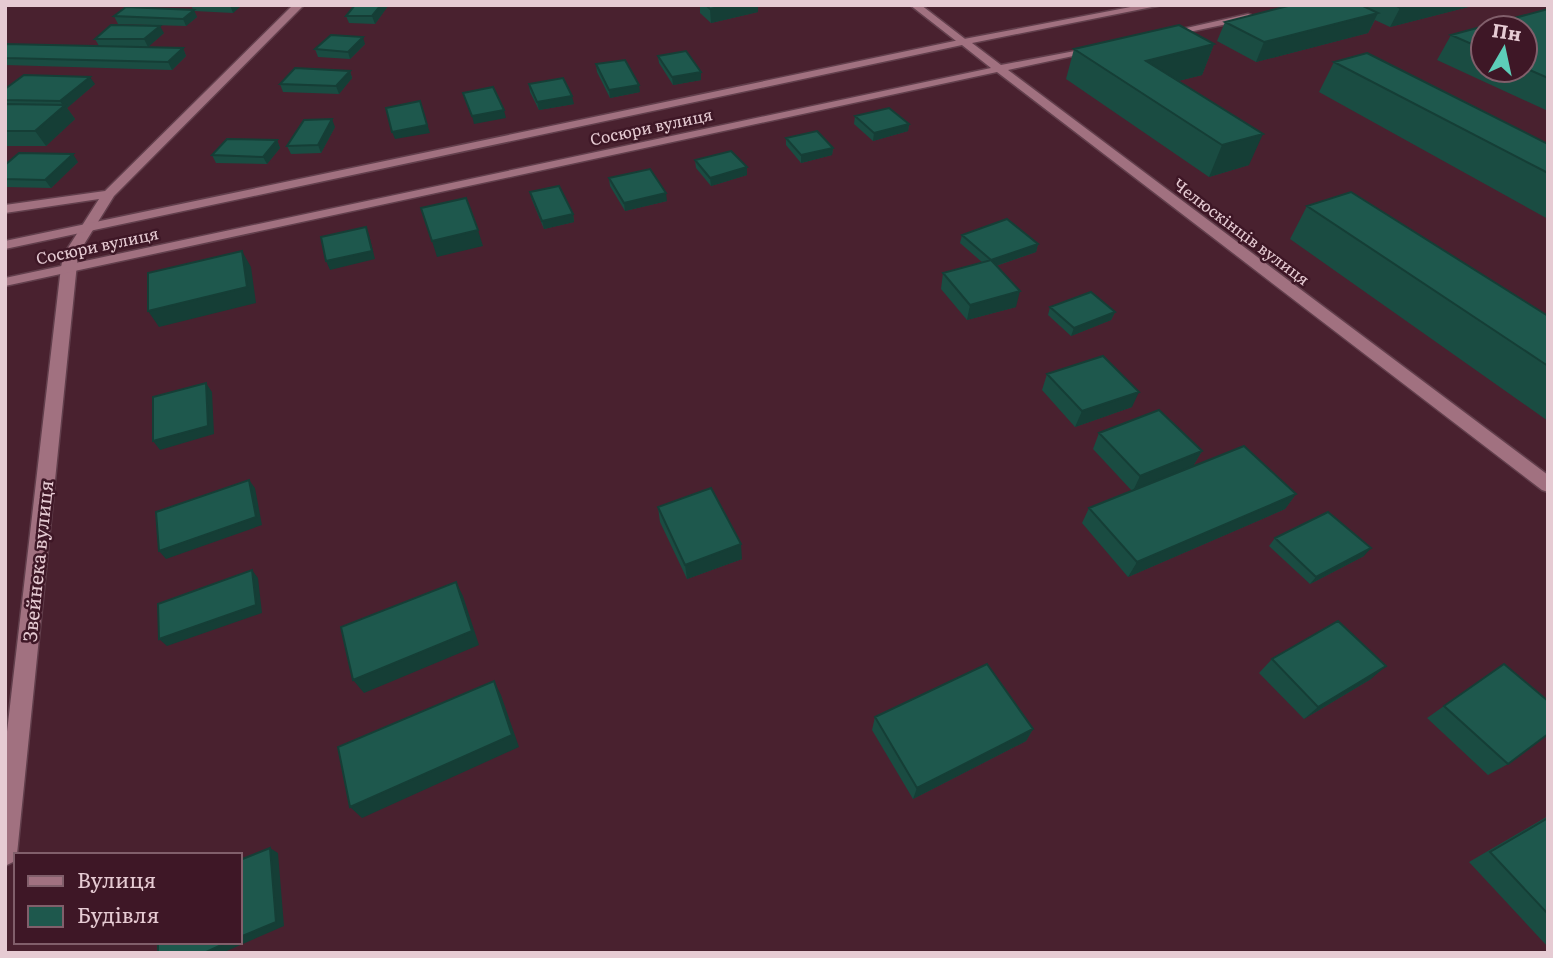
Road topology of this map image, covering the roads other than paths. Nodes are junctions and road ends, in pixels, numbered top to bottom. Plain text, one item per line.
1 (299, 5) edge
2 (915, 5) edge
3 (1157, 5) edge
4 (1264, 13) edge
5 (1158, 35) edge
6 (964, 42) junction
7 (1105, 46) edge
8 (998, 68) junction
9 (109, 194) junction
10 (5, 209) edge
11 (88, 227) junction
12 (5, 245) edge
13 (68, 267) junction
14 (5, 282) edge
15 (1548, 485) edge
16 (5, 854) edge

1 - 9 street
2 - 6 street, Челюскінців вулиця
3 - 6 street, Сосюри вулиця
4 - 5 street
6 - 8 street, Челюскінців вулиця
6 - 11 street, Сосюри вулиця
7 - 8 street, Сосюри вулиця
8 - 13 street, Сосюри вулиця
8 - 15 street, Челюскінців вулиця
9 - 10 street
9 - 11 street, Звейнека вулиця
11 - 12 street, Сосюри вулиця
11 - 13 street, Звейнека вулиця
13 - 14 street, Сосюри вулиця
13 - 16 street, Звейнека вулиця

